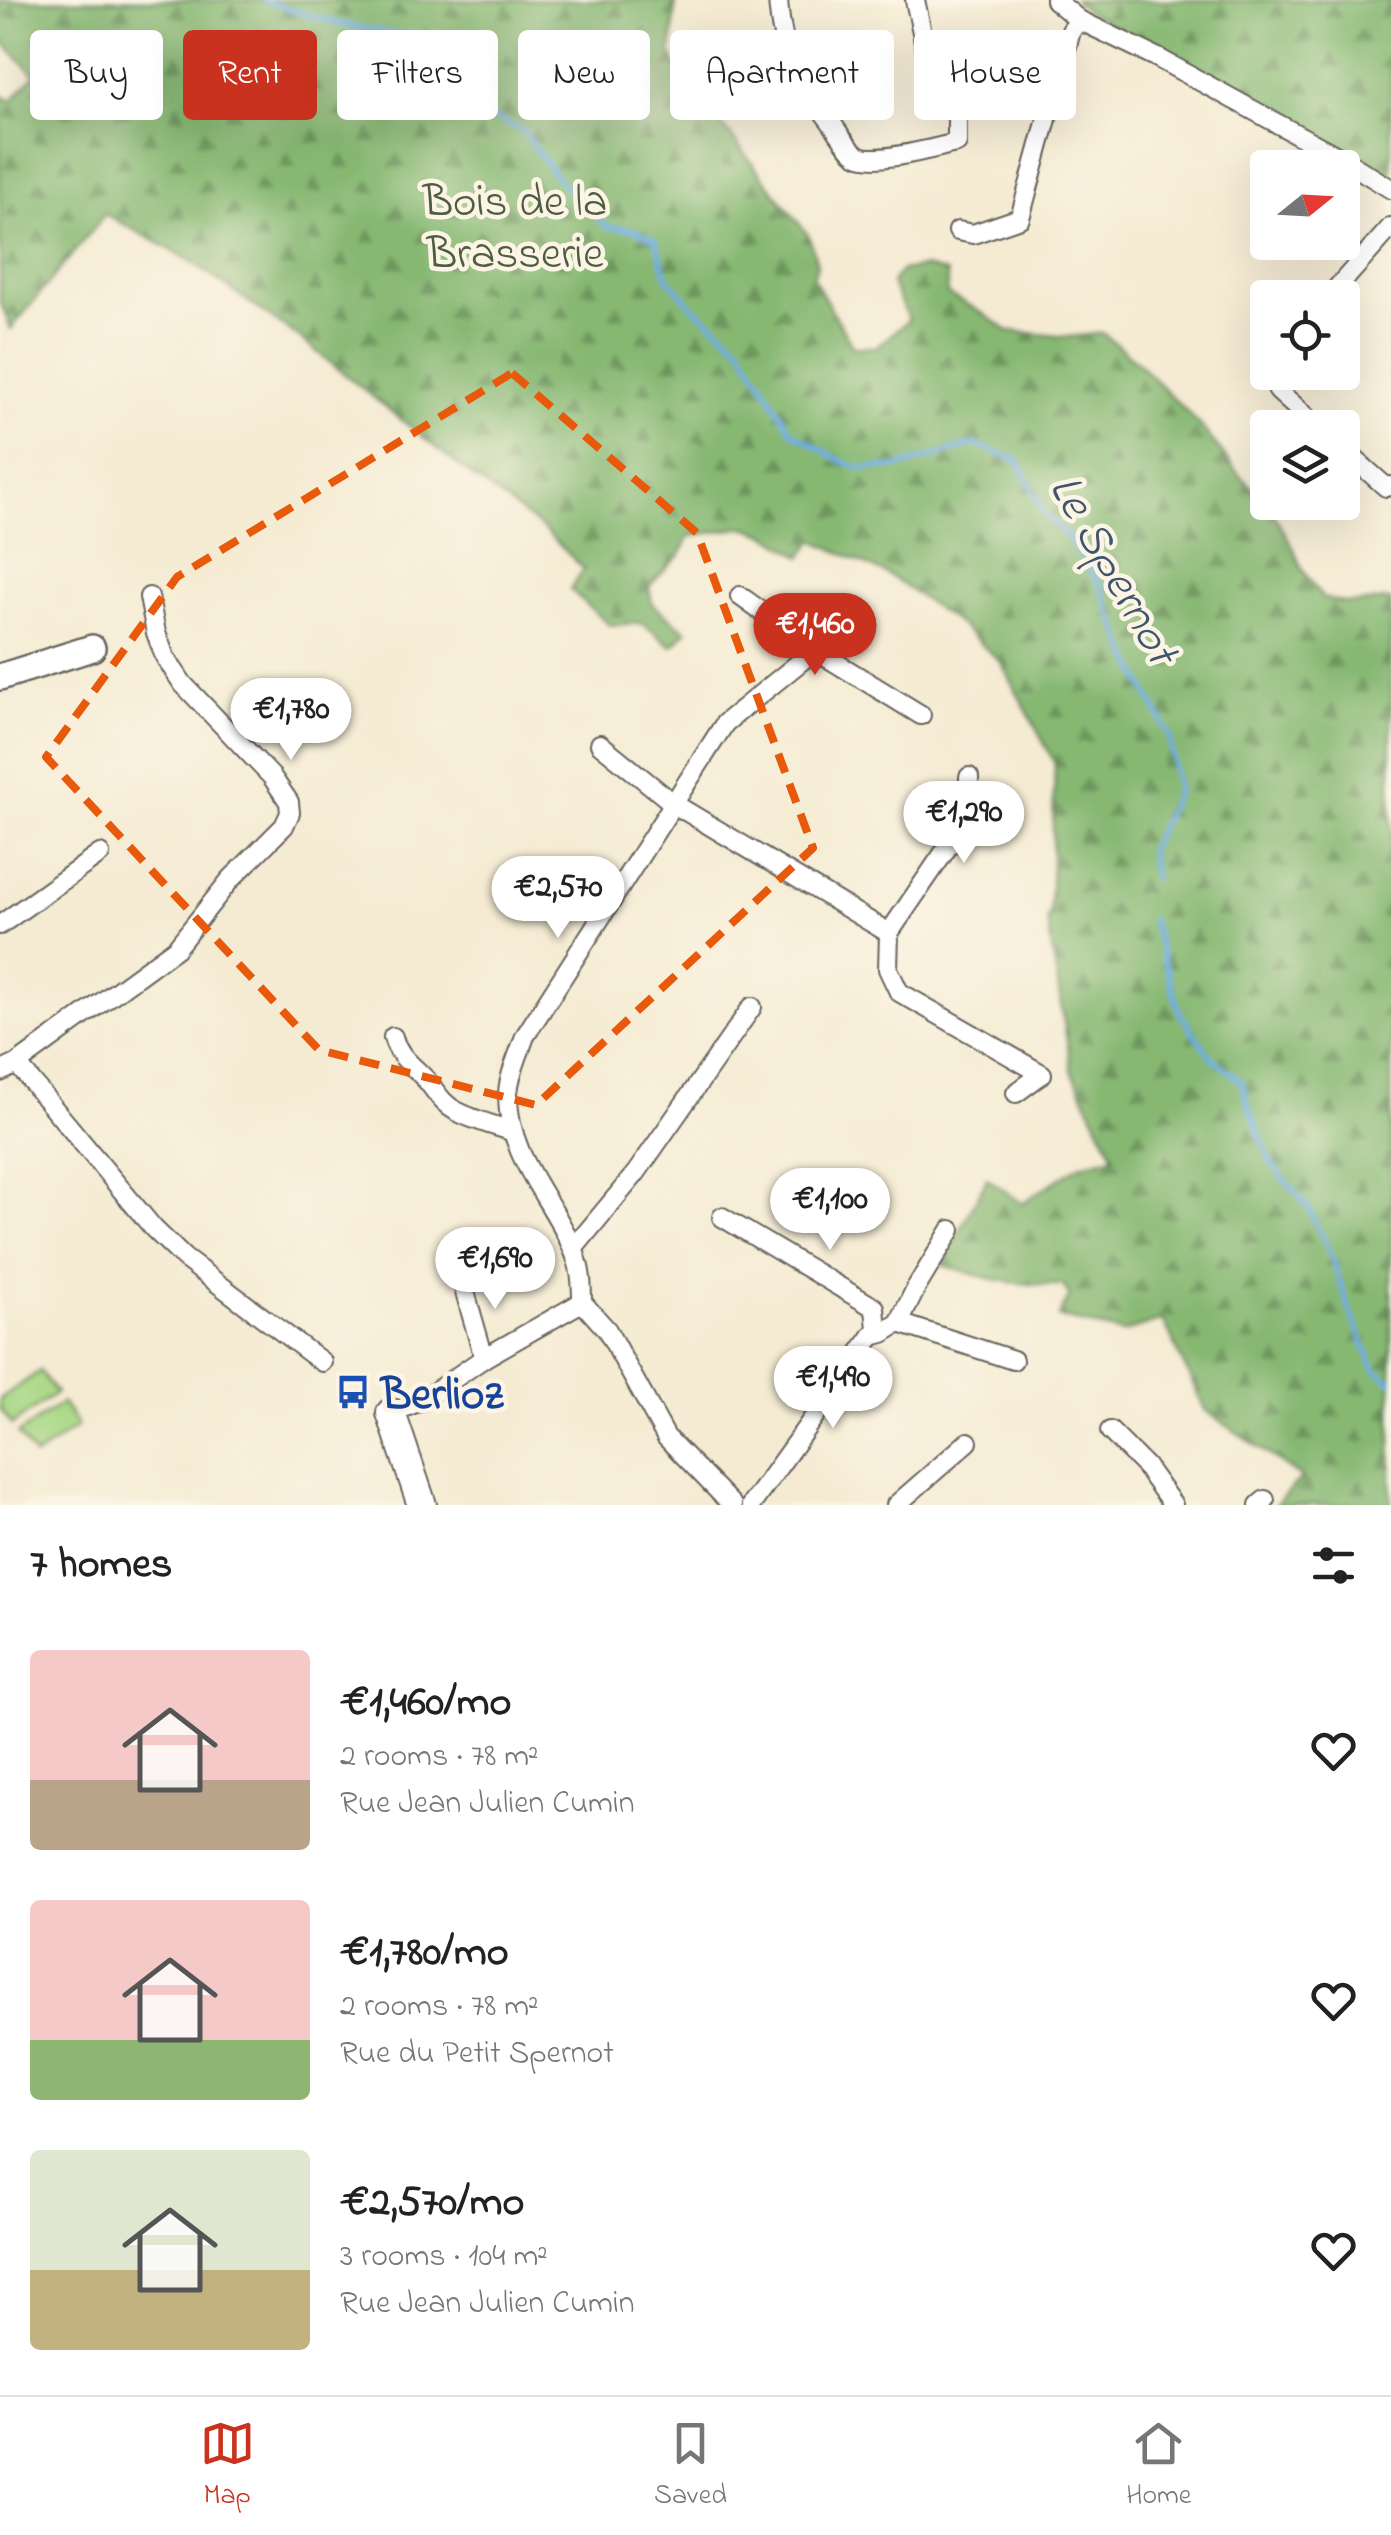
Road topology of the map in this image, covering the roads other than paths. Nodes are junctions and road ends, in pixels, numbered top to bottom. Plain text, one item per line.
1 (778, 0) edge
2 (916, 0) edge
3 (1055, 0) edge
4 (1078, 20) junction
5 (1391, 189) edge
6 (1391, 227) edge
7 (958, 230) dead end
8 (1344, 280) edge
9 (1278, 390) edge
10 (1298, 410) edge
11 (1360, 464) edge
12 (1391, 486) edge
13 (149, 596) dead end
14 (740, 596) dead end
15 (92, 648) dead end
16 (815, 650) junction
17 (0, 677) edge
18 (920, 715) dead end
19 (600, 744) dead end
20 (969, 777) dead end
21 (674, 804) junction
22 (100, 854) dead end
23 (0, 925) edge
24 (890, 933) junction
25 (752, 1007) dead end
26 (393, 1037) dead end
27 (8, 1068) edge
28 (1016, 1092) dead end
29 (511, 1131) junction
30 (722, 1216) dead end
31 (951, 1230) dead end
32 (573, 1248) junction
33 (476, 1250) dead end
34 (582, 1302) junction
35 (899, 1323) junction
36 (872, 1336) junction
37 (484, 1358) junction
38 (1012, 1360) dead end
39 (322, 1362) dead end
40 (391, 1413) joint
41 (1110, 1431) dead end
42 (968, 1442) dead end
43 (422, 1505) edge
44 (732, 1505) edge
45 (751, 1505) edge
46 (896, 1505) edge
47 (1172, 1505) edge

1 - 2 street
3 - 4 street
4 - 5 street
4 - 7 street
6 - 8 street
9 - 10 street
11 - 12 street
13 - 27 street
14 - 16 street
15 - 17 street
16 - 18 street
16 - 21 street
19 - 21 street
20 - 24 street
21 - 24 street
21 - 29 street
22 - 23 street
24 - 28 street
25 - 32 street
26 - 29 street
27 - 39 street
29 - 32 street
30 - 36 street
31 - 35 street
32 - 34 street
33 - 37 street
34 - 37 street
34 - 44 street
35 - 36 street
35 - 38 street
36 - 45 street
37 - 40 street
40 - 43 main road
41 - 47 street
42 - 46 street

